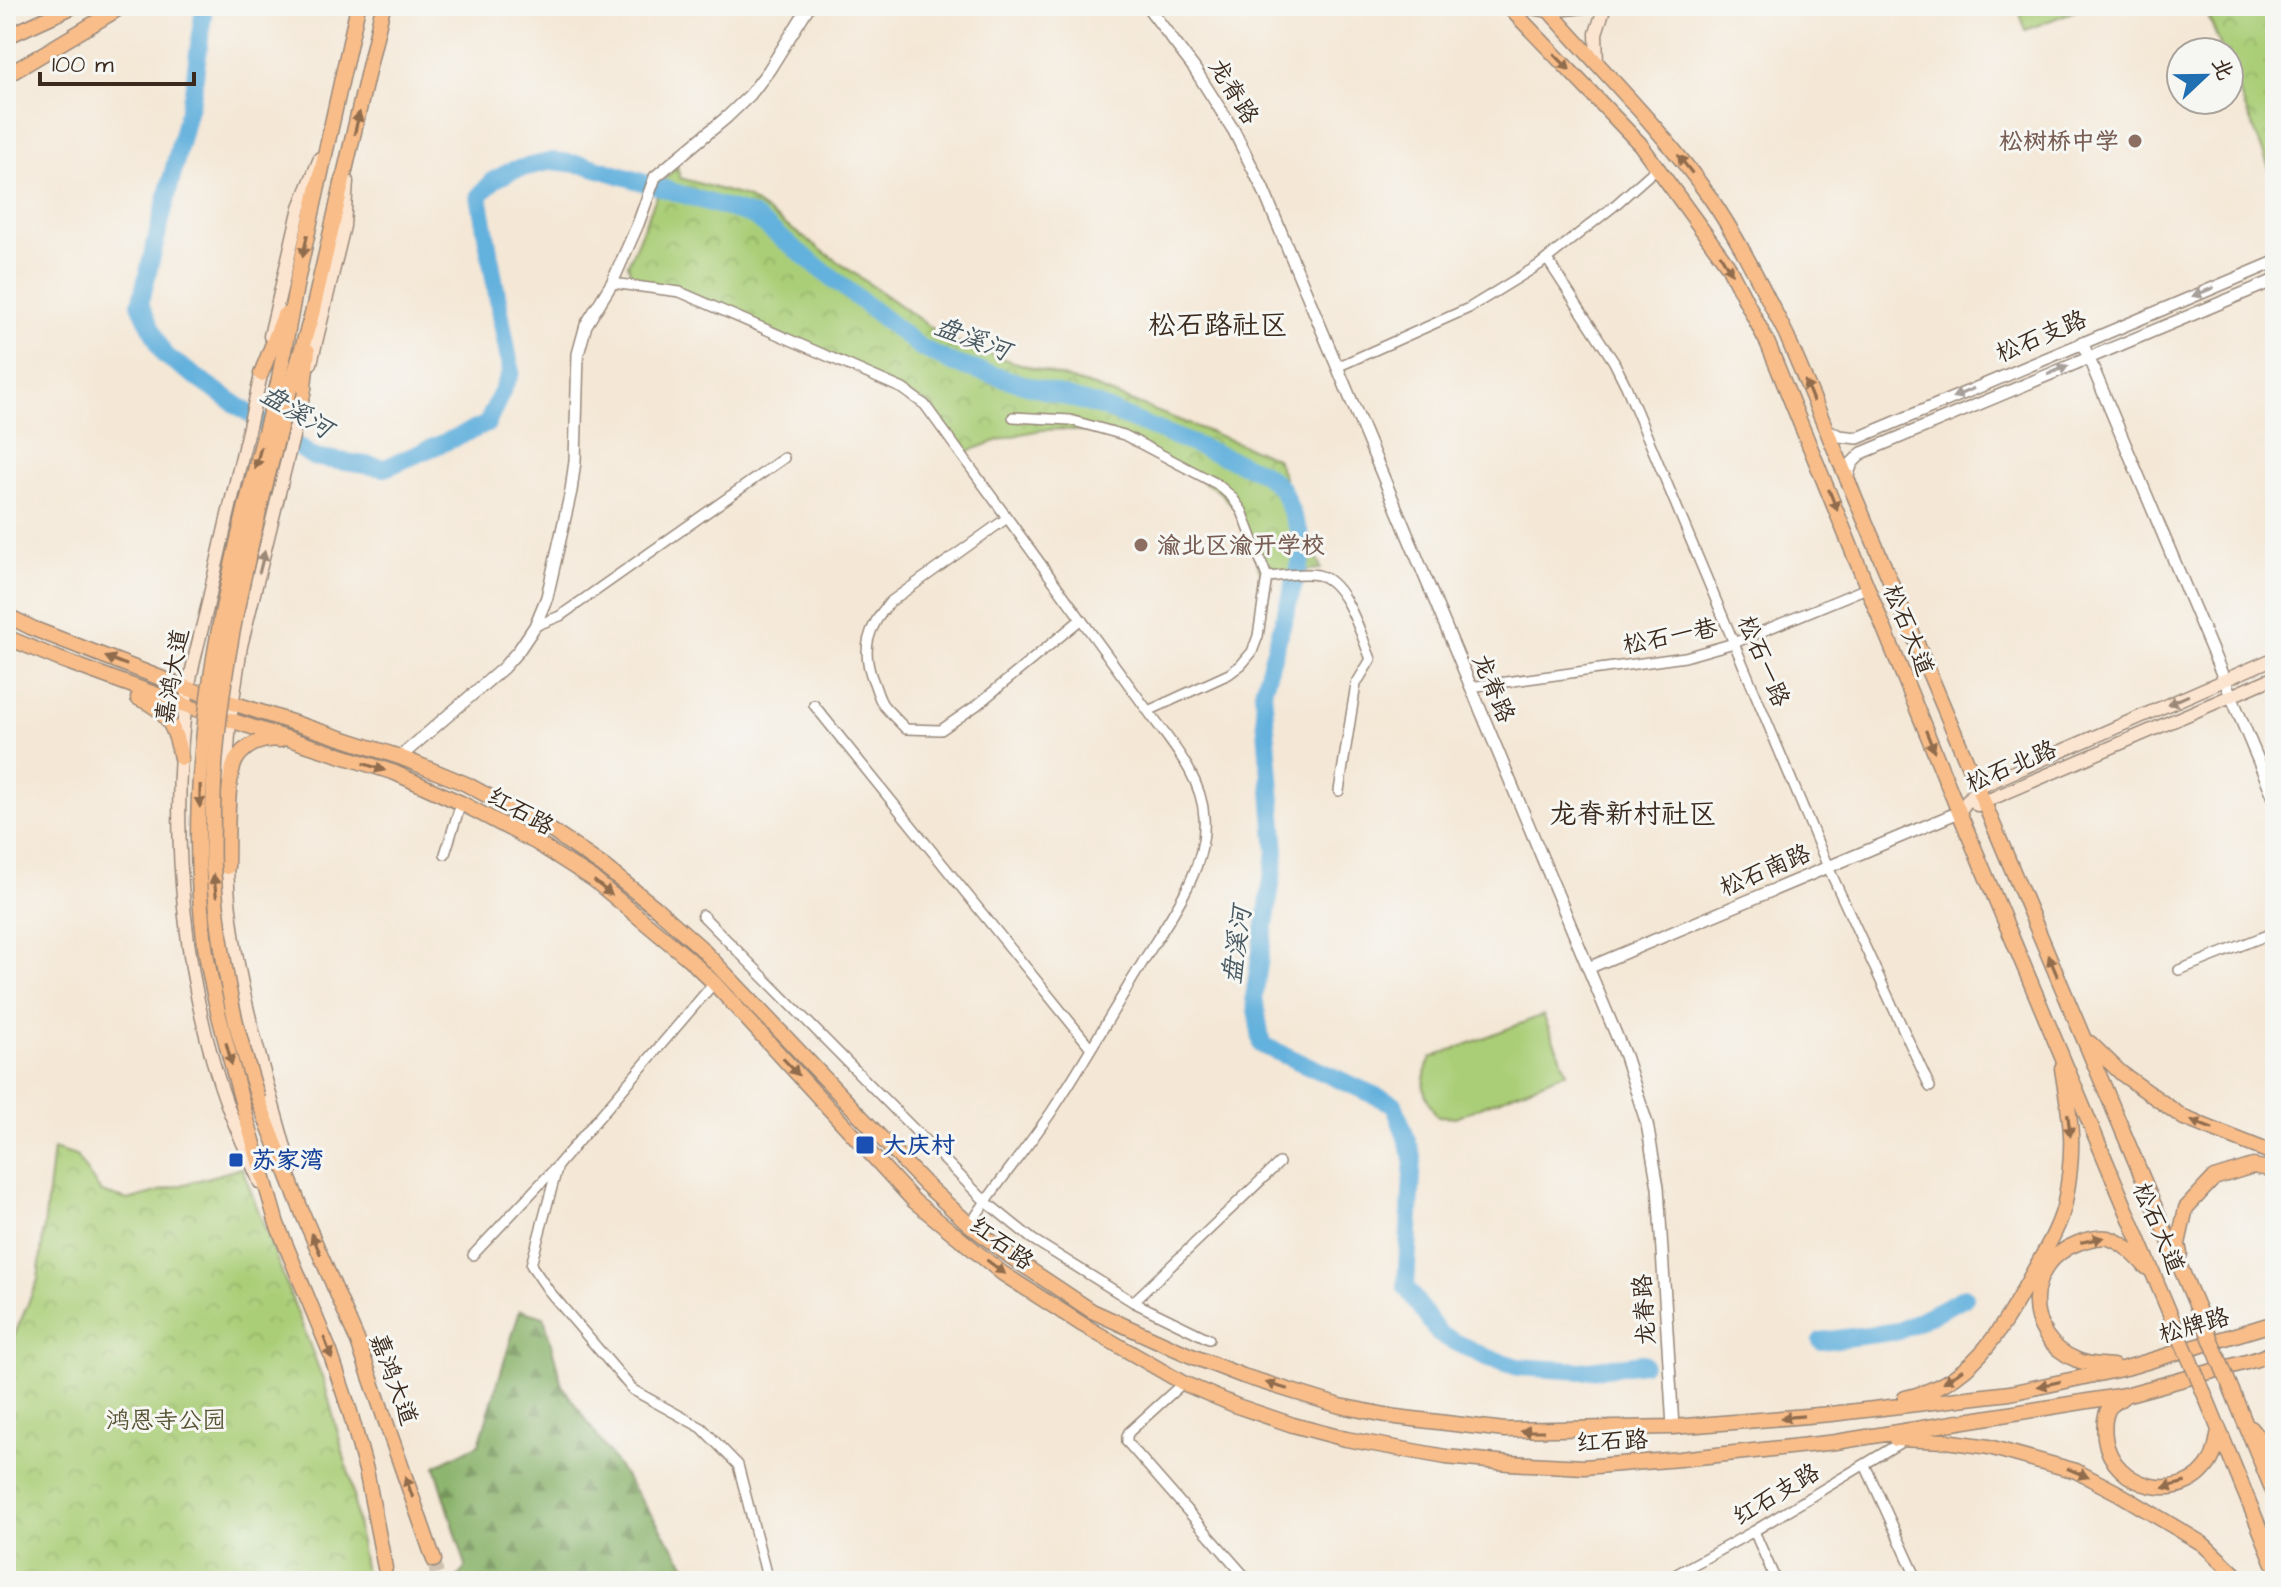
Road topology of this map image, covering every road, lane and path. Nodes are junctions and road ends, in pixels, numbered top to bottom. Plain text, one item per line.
1 (74, 6) edge
2 (123, 6) edge
3 (358, 6) edge
4 (383, 6) edge
5 (809, 6) edge
6 (1147, 6) edge
7 (1508, 6) edge
8 (1520, 6) edge
9 (1593, 6) edge
10 (1605, 6) edge
11 (1542, 8) edge
12 (6, 37) edge
13 (1539, 38) junction
14 (1597, 64) junction
15 (6, 76) edge
16 (329, 136) junction
17 (349, 154) junction
18 (1658, 167) junction
19 (1547, 259) junction
20 (2275, 262) edge
21 (2275, 280) edge
22 (297, 281) junction
23 (612, 283) junction
24 (2082, 342) junction
25 (2089, 357) junction
26 (1337, 367) junction
27 (261, 374) junction
28 (291, 389) junction
29 (1013, 417) dead end
30 (1824, 428) junction
31 (784, 458) dead end
32 (1846, 481) junction
33 (1007, 518) junction
34 (1267, 577) junction
35 (1869, 587) junction
36 (6, 615) edge
37 (1080, 620) junction
38 (535, 626) junction
39 (6, 637) edge
40 (1734, 643) junction
41 (2275, 658) edge
42 (59, 659) junction
43 (2275, 677) edge
44 (2225, 678) junction
45 (1470, 687) junction
46 (189, 689) junction
47 (2232, 695) junction
48 (232, 704) junction
49 (814, 705) dead end
50 (186, 707) junction
51 (1148, 711) junction
52 (230, 720) junction
53 (299, 743) junction
54 (400, 757) junction
55 (181, 758) junction
56 (180, 786) junction
57 (226, 787) junction
58 (1339, 791) dead end
59 (1980, 795) junction
60 (2275, 800) edge
61 (461, 803) junction
62 (1959, 812) junction
63 (445, 854) dead end
64 (227, 867) junction
65 (1828, 867) junction
66 (702, 915) dead end
67 (2275, 932) edge
68 (1588, 968) junction
69 (2179, 970) dead end
70 (714, 983) junction
71 (2084, 1037) junction
72 (1091, 1048) junction
73 (2059, 1048) junction
74 (1930, 1087) dead end
75 (2275, 1154) edge
76 (1279, 1163) dead end
77 (558, 1165) junction
78 (2275, 1170) edge
79 (985, 1201) junction
80 (304, 1217) junction
81 (277, 1224) junction
82 (970, 1225) junction
83 (473, 1255) dead end
84 (2182, 1270) junction
85 (2155, 1277) junction
86 (1133, 1302) junction
87 (2275, 1317) edge
88 (2275, 1323) edge
89 (2246, 1333) junction
90 (1209, 1339) dead end
91 (2275, 1352) edge
92 (2275, 1358) edge
93 (2254, 1360) junction
94 (2126, 1368) junction
95 (1183, 1383) junction
96 (2125, 1395) junction
97 (1831, 1414) junction
98 (2243, 1418) junction
99 (1673, 1427) junction
100 (2219, 1430) junction
101 (1907, 1439) junction
102 (1836, 1442) junction
103 (2275, 1448) edge
104 (1865, 1465) junction
105 (2275, 1496) edge
106 (1754, 1531) junction
107 (434, 1560) tunnel mouth
108 (2275, 1566) edge
109 (385, 1568) tunnel mouth
110 (768, 1581) edge
111 (1249, 1581) edge
112 (1664, 1581) edge
113 (1776, 1581) edge
114 (1918, 1581) edge
115 (2242, 1581) edge

1 - 12 main road
2 - 15 main road
3 - 16 main road, 嘉鸿大道
17 -> 4 main road, 嘉鸿大道
5 - 23 street
6 - 26 street, 龙脊路
7 - 13 main road, 松石大道
8 - 11 main road
9 - 11 main road
10 - 14 main road
11 - 13 main road
11 - 14 main road, 松石大道
13 -> 18 main road, 松石大道
30 -> 14 main road, 松石大道
16 -> 22 main road, 嘉鸿大道
16 - 27 main road, 嘉鸿大道
17 - 28 main road, 嘉鸿大道
17 - 28 main road, 嘉鸿大道
18 - 19 street
18 -> 35 main road, 松石大道
19 - 26 street
19 - 40 street, 松石一路
20 -> 24 street, 松石支路
21 - 25 street, 松石支路
22 - 27 main road
22 - 28 main road, 嘉鸿大道
23 - 33 street
23 - 38 street
24 - 25 street
24 -> 30 street, 松石支路
32 -> 25 street, 松石支路
25 - 44 street
26 - 45 street, 龙脊路
27 - 46 main road, 嘉鸿大道
48 -> 28 main road, 嘉鸿大道
80 -> 28 main road, 嘉鸿大道, bridge
28 -> 81 main road, 嘉鸿大道, bridge
29 - 34 street
30 - 32 main road, 松石大道
31 - 38 street
32 - 59 main road, 松石大道
33 - 37 street
33 - 37 street
34 - 51 street
34 - 58 street
35 - 40 street, 松石一巷
35 -> 62 main road, 松石大道
46 -> 36 main road, 红石路
37 - 51 street
38 - 54 street
39 - 42 main road, 红石路
40 - 45 street, 松石一巷
40 - 65 street, 松石一路
41 - 44 main road, 松石北路
42 - 50 main road, 红石路
42 - 55 main road
43 - 47 main road, 松石北路
44 - 47 street
44 -> 59 main road, 松石北路
45 - 68 street, 龙脊路
46 - 48 main road, 红石路
46 - 50 main road, 嘉鸿大道
47 - 59 main road, 松石北路
47 - 60 street
48 - 52 main road, 嘉鸿大道
48 - 54 main road, 红石路
49 - 72 street
50 - 52 main road, 红石路
50 - 55 main road, 嘉鸿大道
51 - 72 street
52 - 53 main road, 红石路
52 - 57 main road, 嘉鸿大道
53 -> 61 main road, 红石路
53 - 64 main road
54 - 82 main road, 红石路
55 - 56 main road, 嘉鸿大道
56 - 57 main road
56 - 81 main road, 嘉鸿大道
57 - 64 main road, 嘉鸿大道
59 - 62 main road, 松石北路
71 -> 59 main road, 松石大道
61 - 63 street
61 -> 70 main road, 红石路
62 - 65 street, 松石南路
62 - 73 main road, 松石大道
64 - 80 main road, 嘉鸿大道
65 - 68 street, 松石南路
65 - 74 street, 松石一路
66 - 79 street
67 - 69 street
68 - 99 street, 龙脊路
70 - 77 street
70 -> 95 main road, 红石路
75 -> 71 main road
71 - 84 main road, 松石大道
72 - 79 street
73 - 85 main road, 松石大道
73 -> 97 main road
76 - 86 street
77 - 83 street
77 - 110 street
78 - 84 main road
79 - 82 street
79 - 86 street
107 -> 80 main road, 嘉鸿大道
81 -> 109 main road, 嘉鸿大道
99 -> 82 main road, 红石路
84 - 98 main road, 松石大道, bridge
94 -> 85 main road
85 - 100 main road, 松石大道, bridge
86 - 90 street
87 - 89 main road
88 - 89 main road, 松牌路
89 - 94 main road, 松牌路
91 - 93 main road, 松牌路
92 - 93 main road
93 - 96 main road, 松牌路
94 -> 97 main road, 红石路
95 - 102 main road, 红石路
95 - 111 street
100 -> 96 main road
96 - 102 main road, 红石路
97 -> 99 main road, 红石路
98 - 103 main road
98 - 105 main road
100 - 108 main road
101 - 102 main road
101 - 104 street, 红石支路
101 -> 115 main road
104 - 106 street, 红石支路
104 - 114 street
106 - 112 street, 红石支路
106 - 113 street

